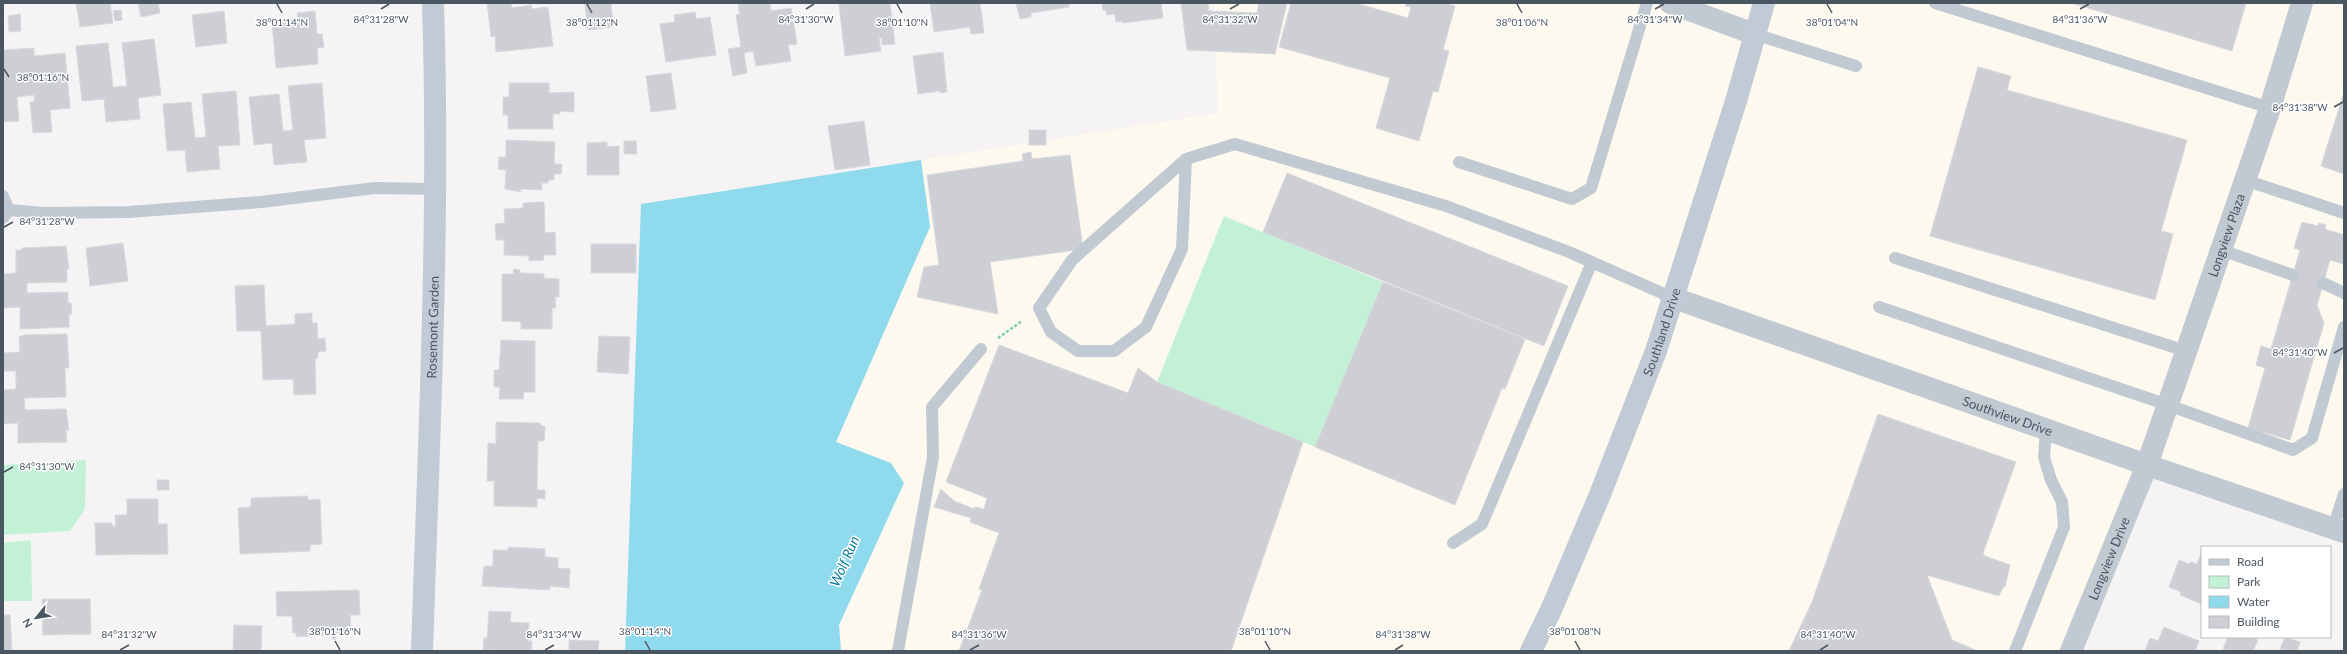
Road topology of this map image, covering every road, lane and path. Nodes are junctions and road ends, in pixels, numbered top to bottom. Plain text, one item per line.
1 (433, 3) edge
2 (1647, 3) edge
3 (1670, 3) edge
4 (1764, 3) edge
5 (1935, 3) edge
6 (2302, 3) edge
7 (1754, 34) junction
8 (1856, 66) dead end
9 (2270, 108) junction
10 (1186, 159) junction
11 (1459, 162) dead end
12 (2245, 180) junction
13 (436, 189) junction
14 (3, 196) edge
15 (2344, 213) edge
16 (6, 214) edge
17 (2221, 250) junction
18 (1895, 258) dead end
19 (1592, 262) junction
20 (2293, 275) dead end
21 (2323, 283) dead end
22 (2344, 293) edge
23 (1671, 297) junction
24 (1879, 306) dead end
25 (1039, 308) junction
26 (2344, 327) edge
27 (981, 349) joint
28 (2186, 351) junction
29 (2168, 405) junction
30 (2046, 429) junction
31 (2147, 466) junction
32 (2344, 494) edge
33 (2339, 530) edge
34 (1453, 543) dead end
35 (422, 651) edge
36 (898, 651) edge
37 (1531, 651) edge
38 (2015, 651) edge
39 (2071, 651) edge

1 - 13 main road, Rosemont Garden
2 - 11 lane
3 - 7 street
4 - 7 main road, Southland Drive
5 - 9 lane
6 - 9 street, Longview Plaza
7 - 8 lane
7 - 23 main road, Southland Drive
9 - 12 street, Longview Plaza
10 - 19 lane
10 - 25 lane
10 - 25 lane
12 - 15 lane
12 - 17 street, Longview Plaza
13 - 16 lane
13 - 35 main road, Rosemont Garden
14 - 16 lane
17 - 20 lane
17 - 28 street, Longview Plaza
18 - 28 lane
19 - 23 lane
19 - 34 lane
21 - 22 lane
23 - 30 street, Southview Drive
23 - 37 main road, Southland Drive
24 - 29 lane
25 - 27 path
26 - 29 lane
27 - 36 lane
28 - 29 street, Longview Plaza
29 - 31 street, Longview Plaza
30 - 31 street, Southview Drive
30 - 38 lane
31 - 33 street, Southview Drive
31 - 39 street, Longview Drive
32 - 33 lane

